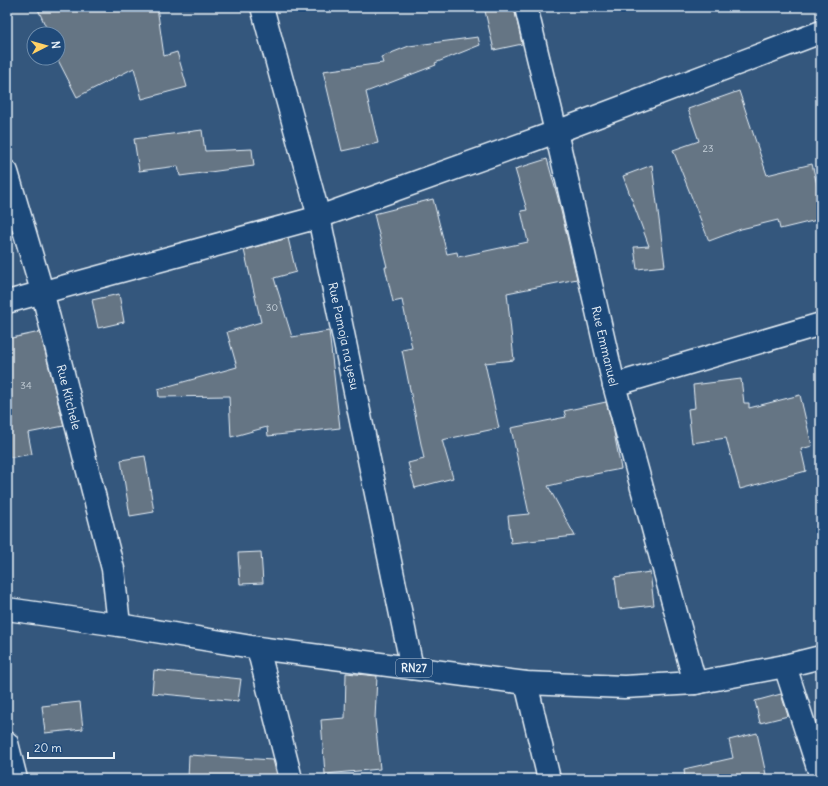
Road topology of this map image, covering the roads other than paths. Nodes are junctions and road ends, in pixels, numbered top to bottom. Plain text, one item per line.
1 (262, 7) edge
2 (526, 7) edge
3 (821, 32) edge
4 (556, 132) junction
5 (7, 172) edge
6 (319, 217) junction
7 (42, 291) junction
8 (7, 302) edge
9 (821, 324) edge
10 (614, 385) junction
11 (7, 609) edge
12 (119, 625) junction
13 (258, 648) junction
14 (821, 657) edge
15 (785, 666) junction
16 (412, 668) junction
17 (526, 683) junction
18 (694, 683) junction
19 (7, 742) edge
20 (821, 776) edge
21 (16, 779) edge
22 (291, 779) edge
23 (549, 779) edge

1 - 6 street, Rue Pamoja na yesu
2 - 4 street, Rue Emmanuel
3 - 4 street
4 - 6 street
4 - 10 street, Rue Emmanuel
5 - 7 street, Rue Kitchele
6 - 7 street
6 - 16 street, Rue Pamoja na yesu
7 - 8 street
7 - 12 street, Rue Kitchele
9 - 10 street
10 - 18 street, Rue Emmanuel
11 - 12 street, RN27
12 - 13 street, RN27
13 - 16 street, RN27
13 - 22 street
14 - 15 street, RN27
15 - 18 street, RN27
15 - 20 street
16 - 17 street, RN27
17 - 18 street, RN27
17 - 23 street
19 - 21 street

